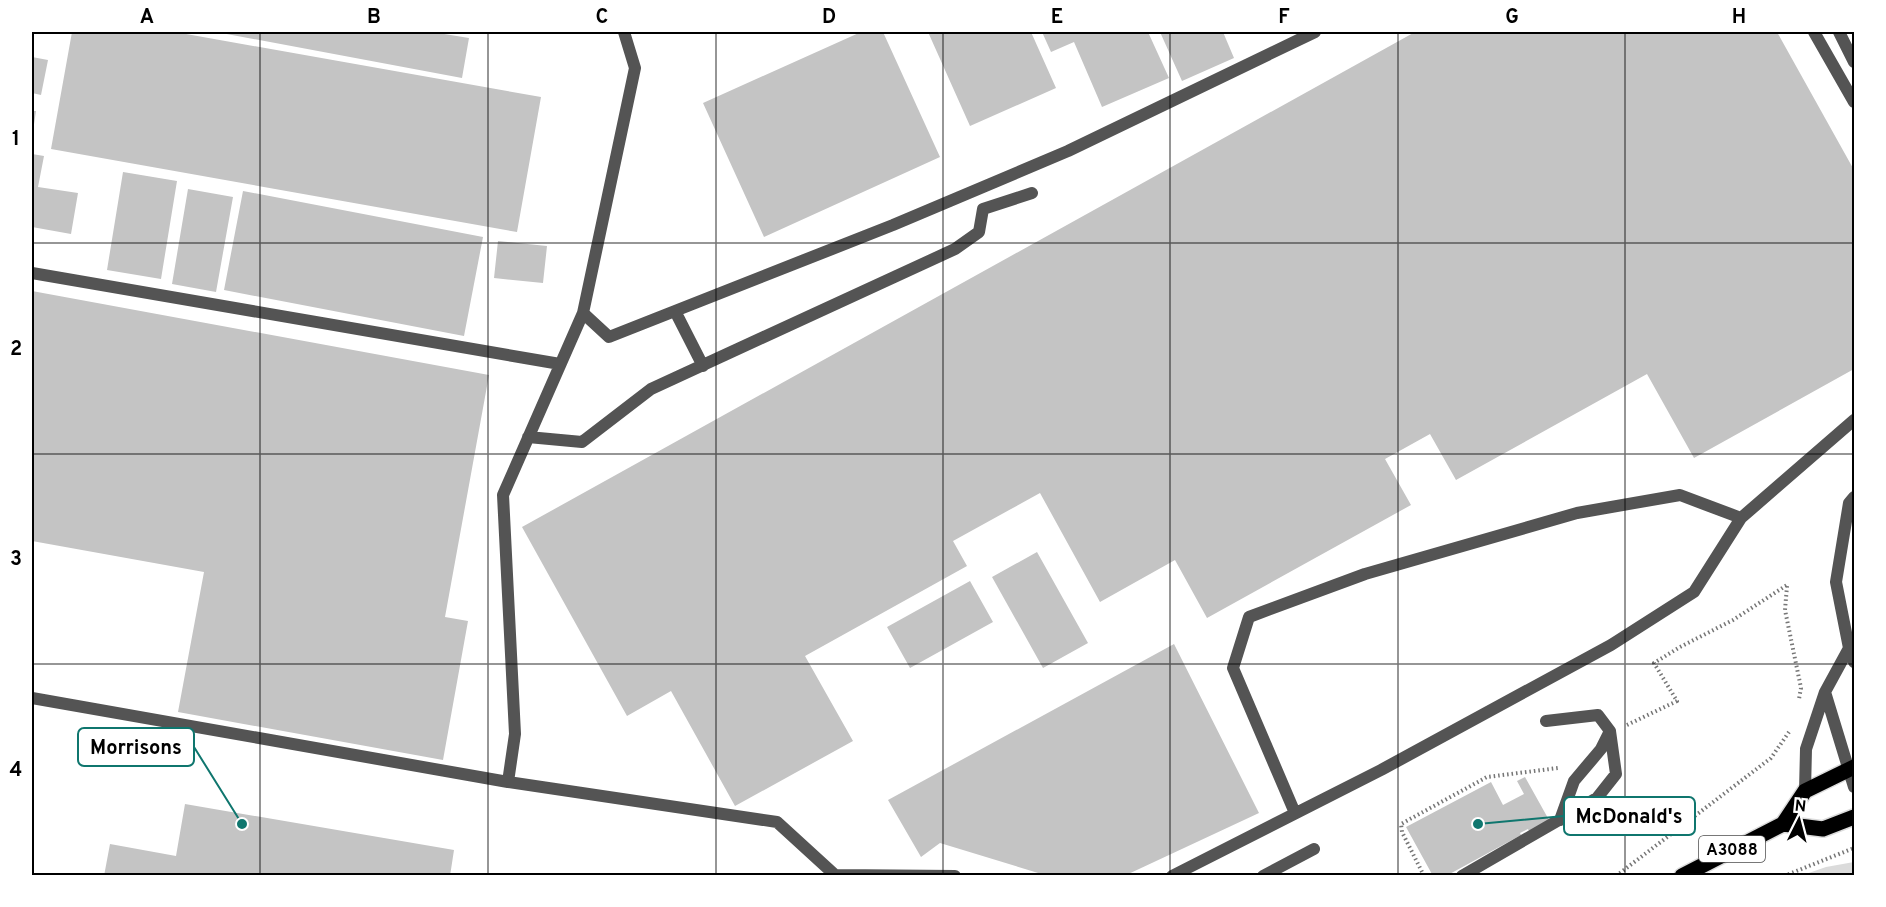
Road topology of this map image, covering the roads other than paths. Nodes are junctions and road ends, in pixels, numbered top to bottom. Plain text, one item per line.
1 (624, 32) edge
2 (1315, 32) edge
3 (1814, 32) edge
4 (1839, 32) edge
5 (1854, 62) edge
6 (1854, 102) edge
7 (1032, 193) dead end
8 (32, 273) edge
9 (675, 311) junction
10 (583, 313) junction
11 (560, 364) junction
12 (703, 366) junction
13 (1854, 420) edge
14 (528, 437) junction
15 (1854, 497) edge
16 (1741, 518) junction
17 (1852, 650) edge
18 (1854, 662) edge
19 (1825, 692) junction
20 (32, 698) edge
21 (1546, 721) dead end
22 (1610, 731) junction
23 (1852, 768) edge
24 (508, 782) junction
25 (1854, 787) edge
26 (1805, 791) junction
27 (1295, 813) junction
28 (1854, 817) edge
29 (1560, 819) junction
30 (1784, 824) junction
31 (1314, 849) dead end
32 (955, 876) edge
33 (1172, 876) edge
34 (1263, 876) edge
35 (1462, 876) edge
36 (1682, 876) edge

1 - 10 street
2 - 9 street
3 - 6 street
4 - 5 street
7 - 12 street
8 - 11 street
9 - 10 street
9 - 12 street
10 - 11 street
11 - 14 street
12 - 14 street
13 - 16 street
14 - 24 street
15 - 17 street
16 - 27 street
16 - 27 street
17 - 18 street
17 - 19 street
19 - 23 street
19 - 26 street
20 - 24 street
21 - 22 street
22 - 29 street
22 - 29 street
23 - 25 street
23 - 26 main road
24 - 32 street
26 - 30 main road, A3088
27 - 33 street
28 - 30 main road, A3088
29 - 35 street
30 - 36 main road, A3088
31 - 34 street

